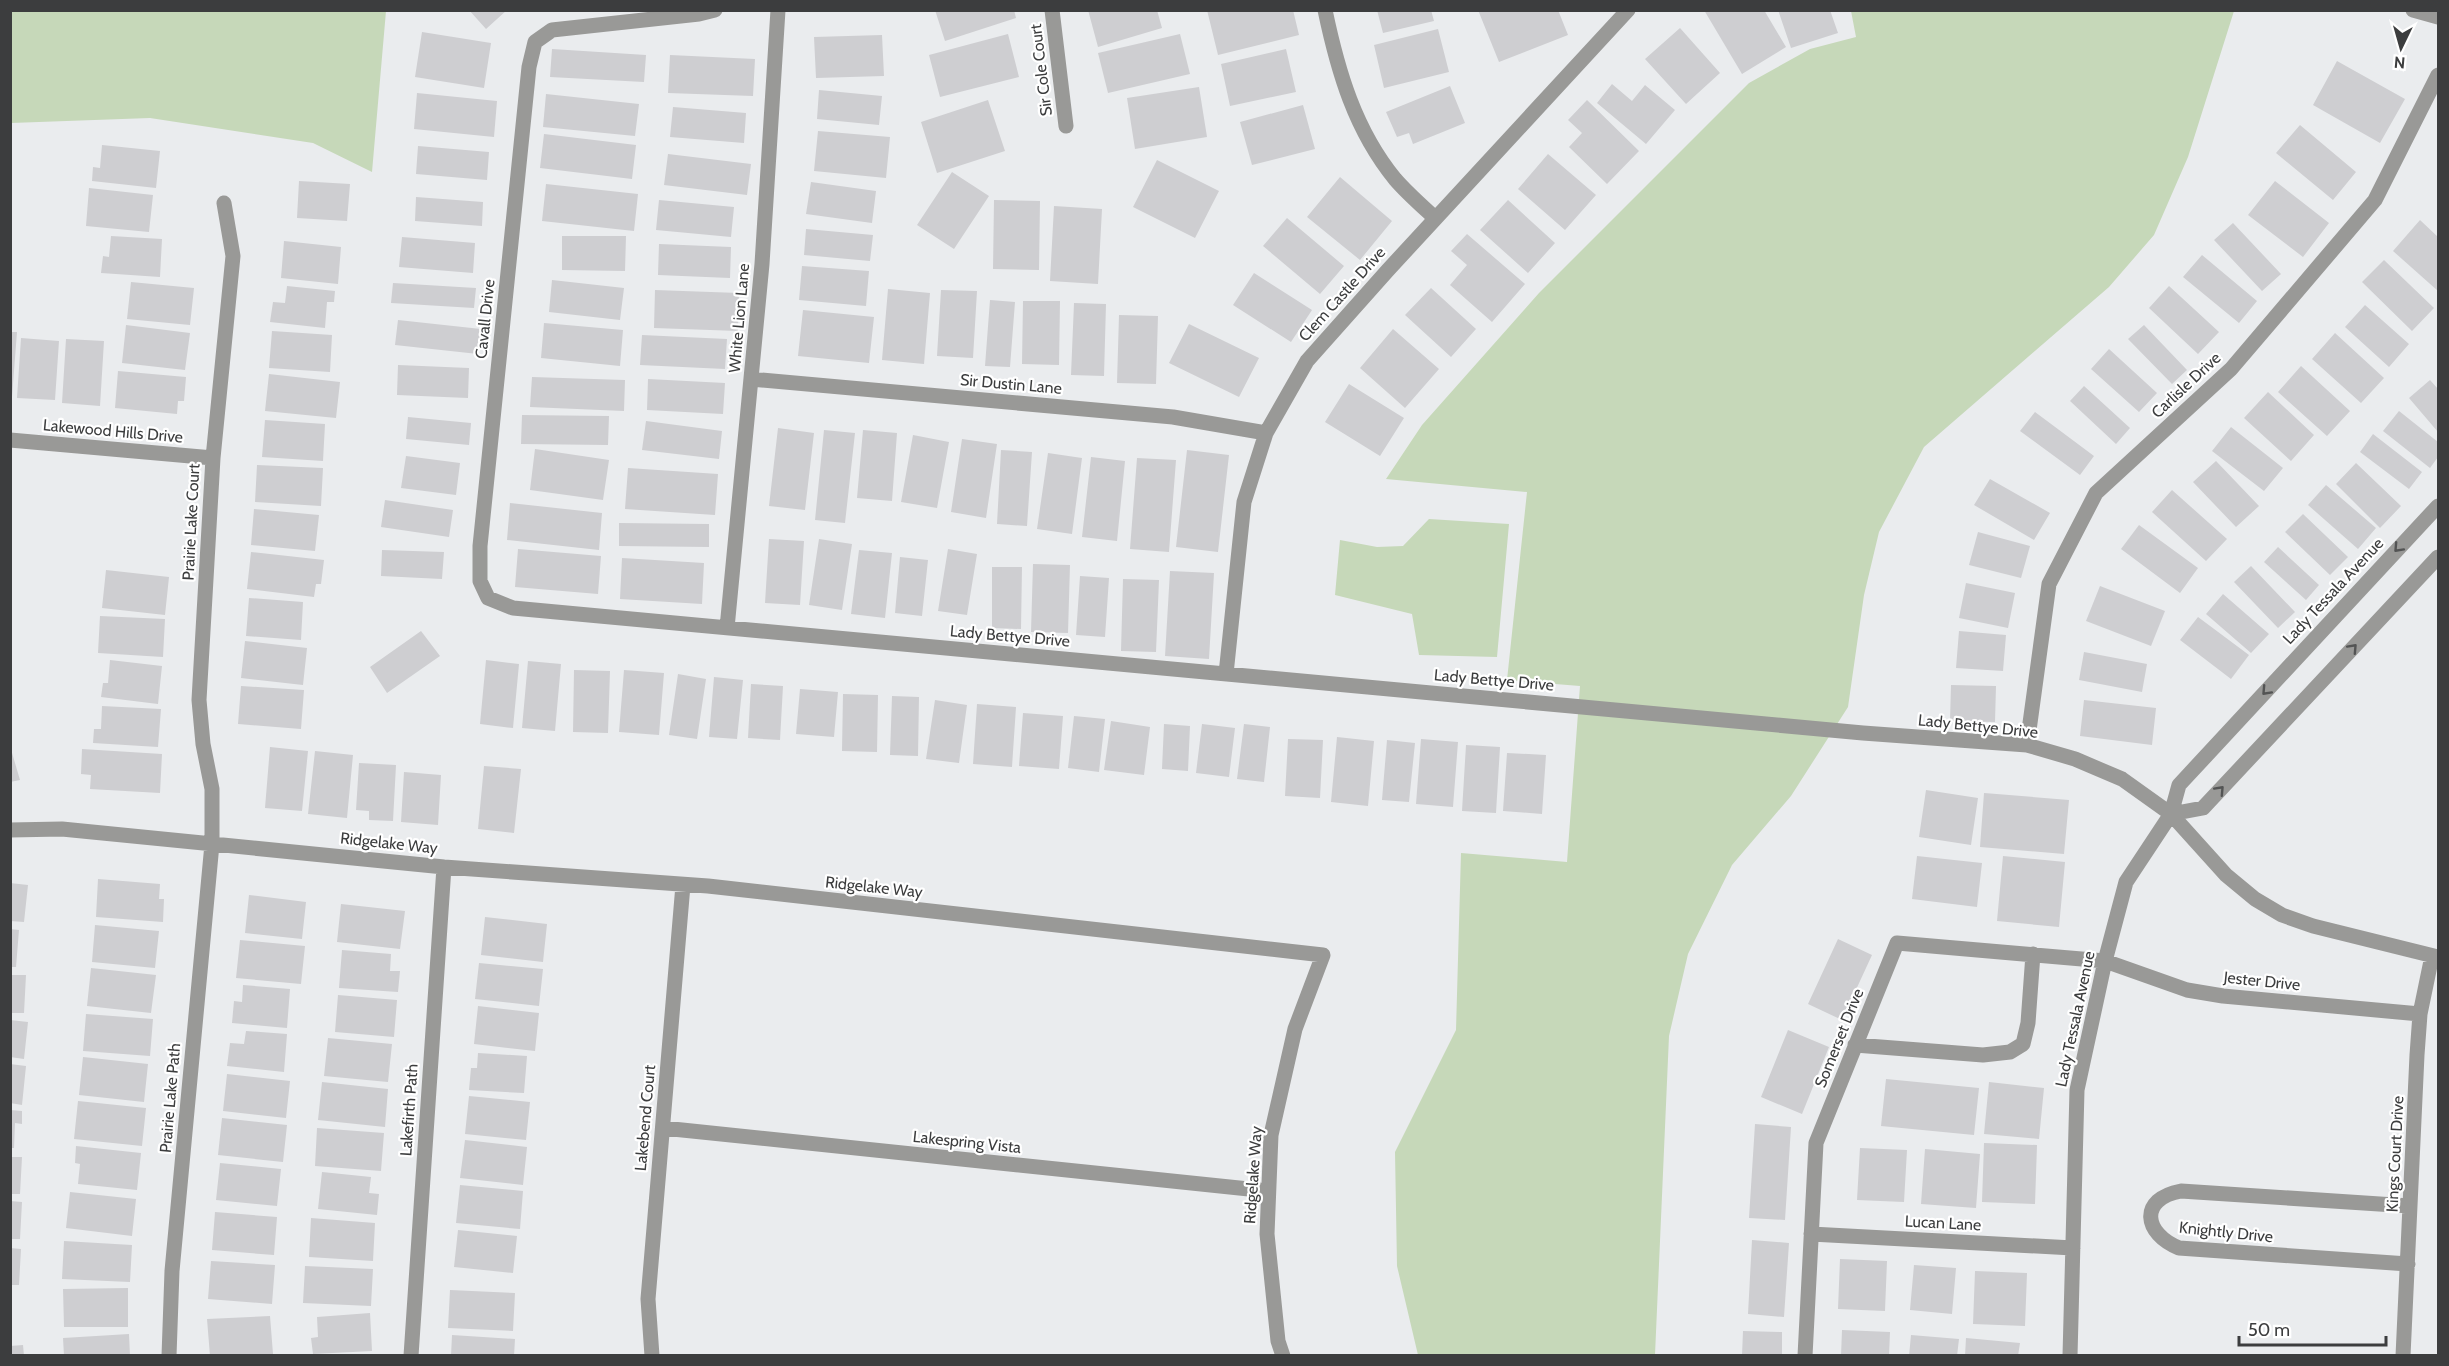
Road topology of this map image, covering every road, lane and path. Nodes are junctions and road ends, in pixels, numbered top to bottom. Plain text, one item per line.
1 (715, 10) edge
2 (777, 10) edge
3 (1052, 10) edge
4 (1325, 10) edge
5 (2413, 10) edge
6 (1623, 12) edge
7 (2439, 17) edge
8 (2439, 75) edge
9 (1066, 126) dead end
10 (224, 203) dead end
11 (1435, 218) junction
12 (751, 379) junction
13 (1266, 433) junction
14 (10, 440) edge
15 (213, 458) junction
16 (2439, 506) edge
17 (2439, 557) edge
18 (488, 598) joint
19 (727, 628) junction
20 (1227, 674) junction
21 (2027, 745) junction
22 (2170, 814) junction
23 (10, 830) edge
24 (212, 844) junction
25 (444, 867) junction
26 (683, 885) junction
27 (2033, 954) junction
28 (2435, 956) edge
29 (2105, 961) junction
30 (2420, 1014) junction
31 (1856, 1045) junction
32 (663, 1128) junction
33 (1268, 1191) junction
34 (2410, 1206) junction
35 (1811, 1234) junction
36 (2073, 1248) junction
37 (2408, 1264) junction
38 (169, 1356) edge
39 (411, 1356) edge
40 (652, 1356) edge
41 (1283, 1356) edge
42 (1805, 1356) edge
43 (2070, 1356) edge
44 (2403, 1356) edge

1 - 18 street, Cavall Drive
2 - 12 street, White Lion Lane
3 - 9 street, Sir Cole Court
4 - 11 street
5 - 7 street
6 - 11 street, Clem Castle Drive
8 - 21 street, Carlisle Drive
10 - 15 street, Prairie Lake Court
11 - 13 street, Clem Castle Drive
12 - 13 street, Sir Dustin Lane
12 - 19 street, White Lion Lane
13 - 20 street, Clem Castle Drive
14 - 15 street, Lakewood Hills Drive
15 - 24 street, Prairie Lake Court
16 -> 22 street, Lady Tessala Avenue
22 -> 17 street
18 - 19 street, Lady Bettye Drive
19 - 20 street, Lady Bettye Drive
20 - 21 street, Lady Bettye Drive
21 - 22 street, Lady Bettye Drive
22 - 28 street, Lady Bettye Drive
22 - 29 street, Lady Tessala Avenue
23 - 24 street, Ridgelake Way
24 - 25 street, Ridgelake Way
24 - 38 street, Prairie Lake Path
25 - 26 street, Ridgelake Way
25 - 39 street, Lakefirth Path
26 - 32 street, Lakebend Court
26 - 33 street, Ridgelake Way
27 - 29 street, Somerset Drive
27 - 31 street, Somerset Drive
27 - 31 street
28 - 30 street, Kings Court Drive
29 - 30 street, Jester Drive
29 - 36 street, Lady Tessala Avenue
30 - 34 street, Kings Court Drive
31 - 35 street, Somerset Drive
32 - 33 street, Lakespring Vista
32 - 40 street, Lakebend Court
33 - 41 street, Ridgelake Way
34 - 37 street, Kings Court Drive
34 - 37 street, Knightly Drive
35 - 36 street, Lucan Lane
35 - 42 street, Somerset Drive
36 - 43 street, Lady Tessala Avenue
37 - 44 street, Kings Court Drive

